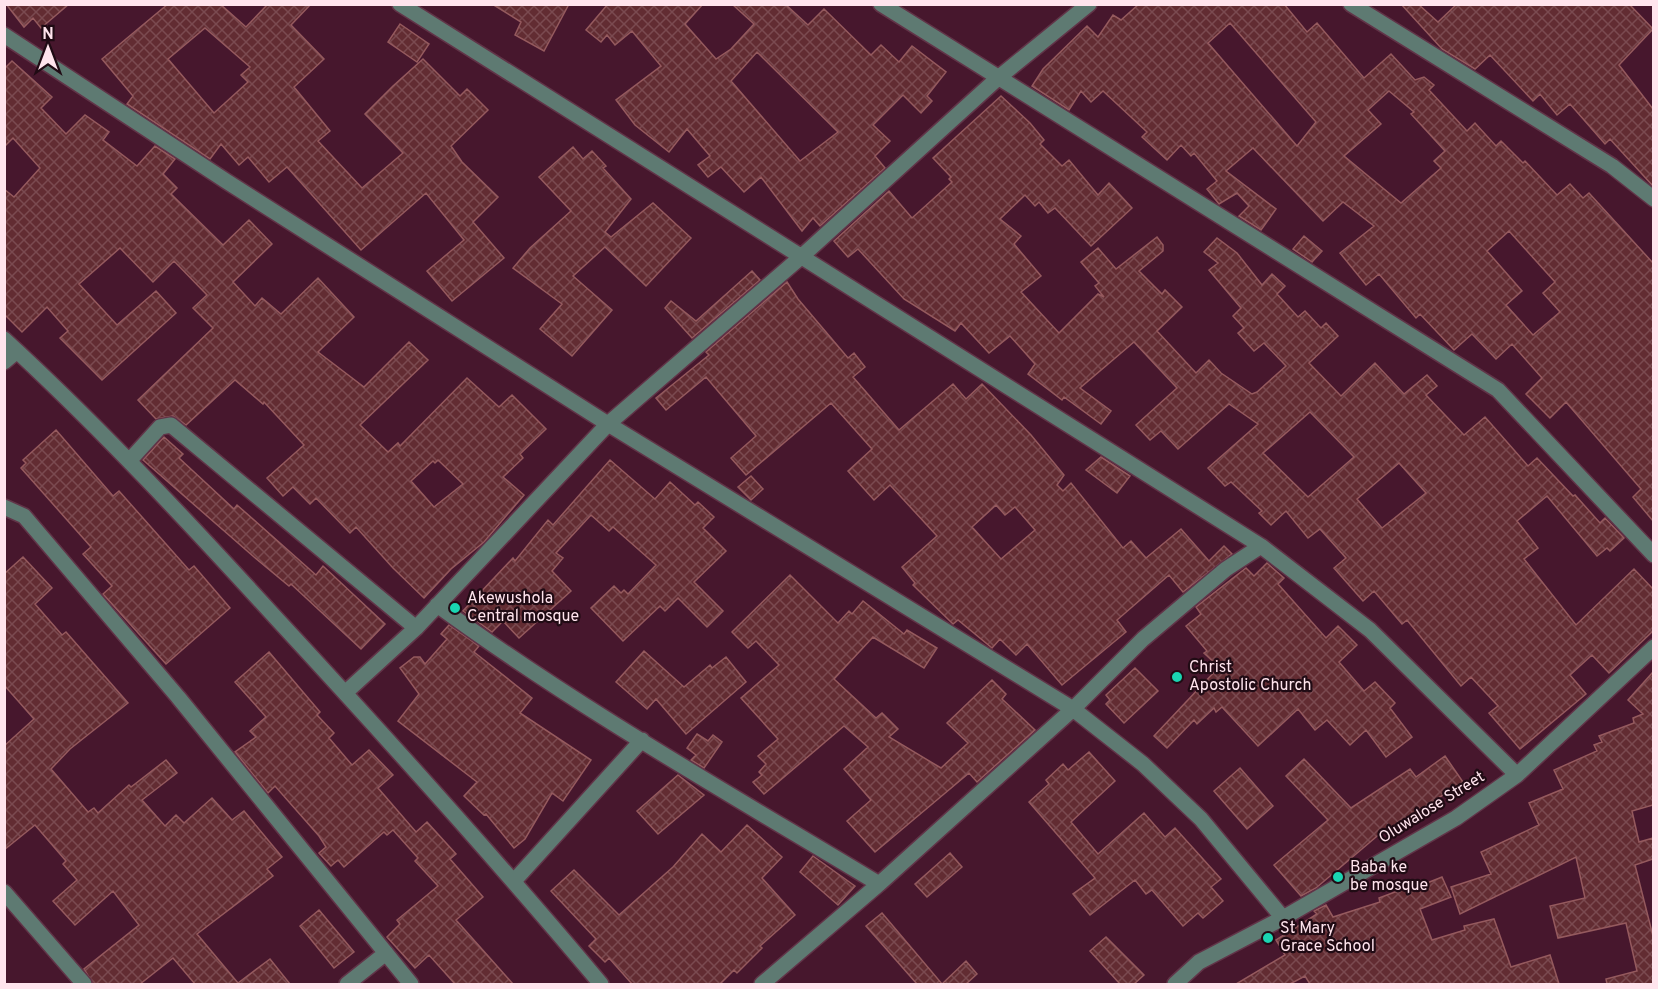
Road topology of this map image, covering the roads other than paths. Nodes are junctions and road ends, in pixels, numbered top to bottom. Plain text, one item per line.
1 (400, 4) edge
2 (881, 4) edge
3 (1089, 4) edge
4 (1351, 4) edge
5 (4, 35) edge
6 (998, 78) junction
7 (1653, 199) edge
8 (802, 256) junction
9 (4, 339) edge
10 (17, 351) junction
11 (4, 362) edge
12 (608, 424) junction
13 (130, 460) junction
14 (4, 507) edge
15 (1261, 546) junction
16 (1653, 555) edge
17 (437, 605) junction
18 (416, 628) junction
19 (1653, 647) edge
20 (345, 693) junction
21 (1073, 708) junction
22 (642, 740) junction
23 (1516, 775) junction
24 (514, 881) junction
25 (879, 884) junction
26 (4, 892) edge
27 (1283, 918) junction
28 (386, 953) junction
29 (84, 984) edge
30 (347, 984) edge
31 (411, 984) edge
32 (600, 984) edge
33 (762, 984) edge
34 (1176, 984) edge

1 - 8 street
2 - 6 street
3 - 6 street
4 - 7 street
5 - 12 street
6 - 8 street
6 - 16 street
8 - 12 street
8 - 15 street
9 - 10 street
10 - 11 street
10 - 13 street
12 - 17 street
12 - 21 street
13 - 18 street
13 - 20 street
14 - 28 street
15 - 21 street
15 - 23 street
17 - 18 street
17 - 22 street
18 - 20 street
19 - 23 street, Oluwalose Street
20 - 24 street
21 - 25 street
21 - 27 street
22 - 24 street
22 - 25 street
23 - 27 street, Oluwalose Street
24 - 32 street
25 - 33 street
26 - 29 street
27 - 34 street, Oluwalose Street
28 - 30 street
28 - 31 street

